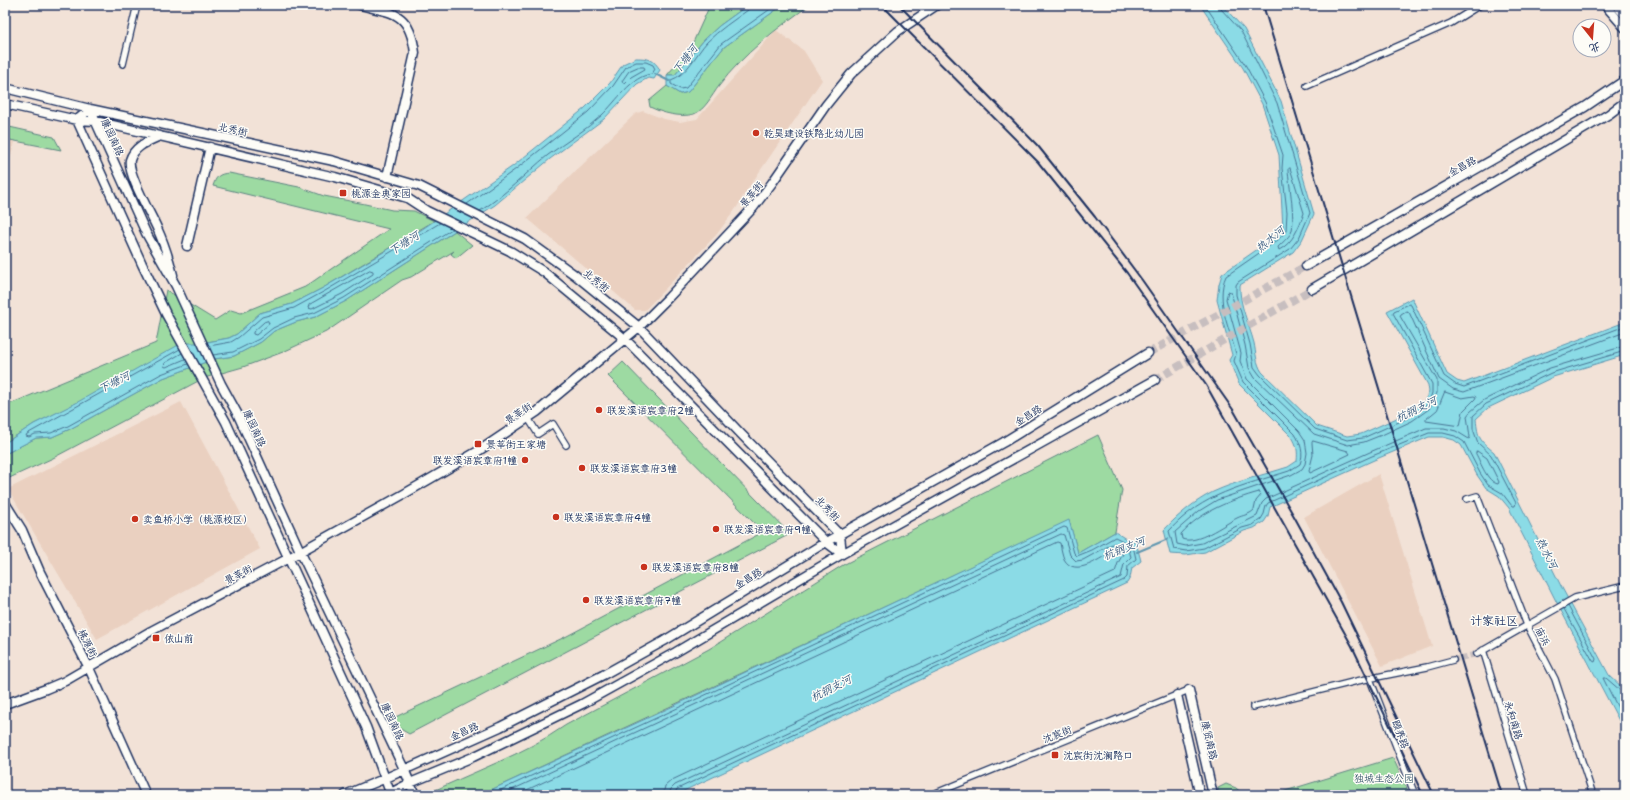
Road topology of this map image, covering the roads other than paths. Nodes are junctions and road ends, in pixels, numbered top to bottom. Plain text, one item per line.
1 (138, 5) edge
2 (360, 5) edge
3 (937, 5) edge
4 (1480, 5) edge
5 (1605, 5) edge
6 (1616, 5) edge
7 (1625, 15) edge
8 (1625, 28) edge
9 (124, 64) dead end
10 (1625, 80) edge
11 (1307, 86) dead end
12 (5, 88) edge
13 (1625, 102) edge
14 (5, 104) edge
15 (90, 109) junction
16 (77, 120) junction
17 (95, 121) junction
18 (160, 136) junction
19 (210, 147) junction
20 (387, 177) junction
21 (187, 246) dead end
22 (1306, 266) tunnel mouth
23 (176, 286) junction
24 (1312, 289) tunnel mouth
25 (638, 327) junction
26 (625, 338) junction
27 (1148, 353) tunnel mouth
28 (1154, 380) tunnel mouth
29 (528, 418) junction
30 (566, 445) dead end
31 (1467, 499) dead end
32 (5, 503) edge
33 (840, 534) junction
34 (826, 542) junction
35 (300, 551) junction
36 (842, 554) junction
37 (288, 559) junction
38 (1625, 586) edge
39 (1527, 624) junction
40 (1484, 650) junction
41 (1477, 654) tunnel mouth
42 (1453, 660) tunnel mouth
43 (89, 668) junction
44 (1370, 678) junction
45 (1189, 690) joint
46 (1177, 695) junction
47 (5, 704) edge
48 (1253, 707) dead end
49 (404, 769) junction
50 (386, 778) junction
51 (410, 783) junction
52 (389, 794) edge
53 (146, 795) edge
54 (345, 795) edge
55 (415, 795) edge
56 (931, 795) edge
57 (1200, 795) edge
58 (1213, 795) edge
59 (1415, 795) edge
60 (1527, 795) edge
61 (1592, 795) edge

1 - 9 street
2 - 20 main road
3 - 25 main road, 景莘街
4 - 11 street
5 - 8 main road
6 - 7 main road
10 - 22 main road, 金昌路
12 - 15 main road, 北秀街
13 - 24 main road
14 - 16 main road
15 - 16 main road
15 - 17 main road, 康园南路
15 - 20 main road, 北秀街
16 - 17 main road
16 - 37 main road
17 - 18 main road
17 - 23 main road, 康园南路
18 - 19 main road
18 - 23 main road
19 - 21 main road
19 - 26 main road
20 - 25 main road, 北秀街
23 - 35 main road, 康园南路
25 - 26 main road, 景莘街
25 - 33 main road, 北秀街
26 - 29 main road, 景莘街
26 - 34 main road
27 - 33 main road, 金昌路
28 - 36 main road
29 - 30 street
29 - 35 main road, 景莘街
31 - 39 street, 庙浜
32 - 43 main road, 桃源街
33 - 34 main road, 金昌路
33 - 36 main road, 北秀街
34 - 36 main road
34 - 49 main road, 金昌路
35 - 37 main road, 景莘街
35 - 49 main road, 康园南路
36 - 51 main road
37 - 43 main road, 景莘街
37 - 50 main road
38 - 39 street
39 - 40 street
39 - 61 street, 庙浜
40 - 41 street
40 - 60 street, 永和南路
42 - 44 street
43 - 47 main road, 景莘街
43 - 53 main road, 桃源街
44 - 48 street
44 - 59 street, 颐养路
45 - 46 street, 沈宸街
45 - 58 main road, 康贤南路
46 - 56 street, 沈宸街
46 - 57 main road
49 - 50 main road, 金昌路
49 - 51 main road, 康园南路
50 - 52 main road
50 - 54 main road, 金昌路
51 - 52 main road
51 - 55 main road, 康园南路

